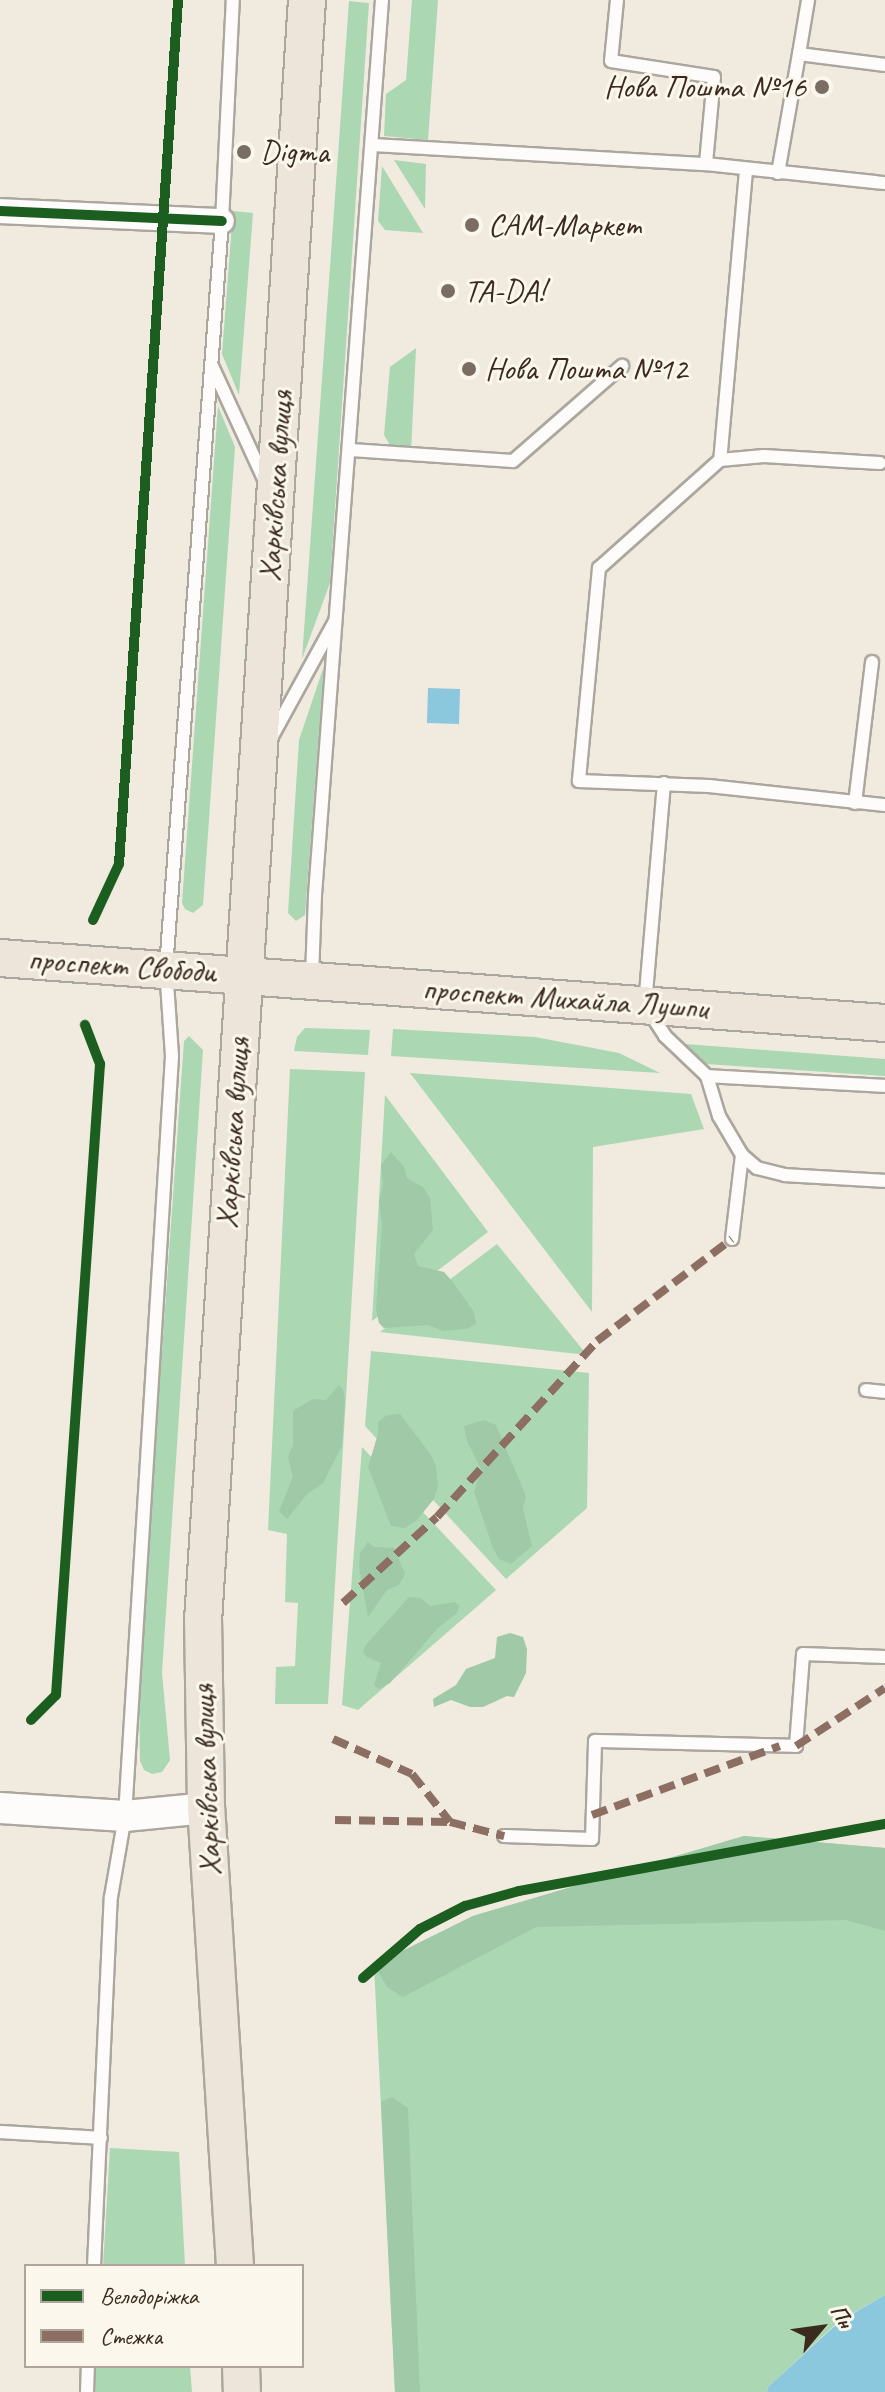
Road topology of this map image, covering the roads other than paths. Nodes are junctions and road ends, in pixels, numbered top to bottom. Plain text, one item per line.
1 (233, 0) edge
2 (307, 0) edge
3 (382, 0) edge
4 (617, 0) edge
5 (808, 0) edge
6 (792, 38) dead end
7 (799, 54) junction
8 (885, 65) edge
9 (373, 145) junction
10 (706, 164) junction
11 (746, 171) junction
12 (778, 173) junction
13 (885, 183) edge
14 (0, 211) edge
15 (222, 221) junction
16 (211, 364) junction
17 (622, 366) dead end
18 (351, 450) junction
19 (720, 460) junction
20 (880, 463) dead end
21 (275, 502) junction
22 (337, 617) junction
23 (872, 662) dead end
24 (258, 762) junction
25 (664, 783) junction
26 (855, 803) junction
27 (885, 805) edge
28 (0, 958) edge
29 (166, 968) junction
30 (245, 975) junction
31 (312, 980) junction
32 (645, 1005) junction
33 (885, 1023) edge
34 (707, 1076) junction
35 (885, 1086) edge
36 (742, 1155) junction
37 (885, 1181) edge
38 (732, 1239) dead end
39 (866, 1390) dead end
40 (885, 1392) edge
41 (885, 1657) edge
42 (0, 1808) edge
43 (206, 1808) junction
44 (125, 1816) junction
45 (504, 1836) dead end
46 (0, 2132) edge
47 (101, 2138) junction
48 (94, 2264) edge
49 (235, 2264) edge
50 (88, 2368) edge
51 (241, 2368) edge
52 (87, 2392) edge
53 (242, 2392) edge

1 - 15 lane
2 - 21 main road, Харківська вулиця
3 - 9 lane
4 - 10 lane
5 - 7 lane
6 - 7 lane
7 - 8 lane
7 - 12 lane
9 - 10 lane
9 - 18 lane
10 - 11 lane
11 - 12 lane
11 - 19 lane
12 - 13 lane
14 - 15 street
15 - 16 lane
16 - 21 lane
16 - 29 lane
17 - 18 lane
18 - 22 lane
19 - 20 lane
19 - 25 lane
21 - 24 main road, Харківська вулиця
22 - 24 lane
22 - 31 lane
23 - 26 lane
24 - 30 main road, Харківська вулиця
25 - 26 lane
25 - 32 lane
26 - 27 lane
28 - 29 main road, проспект Свободи
29 - 30 main road, проспект Свободи
29 - 44 lane
30 - 31 main road, проспект Михайла Лушпи
30 - 43 main road, Харківська вулиця
31 - 32 main road, проспект Михайла Лушпи
32 - 33 main road, проспект Михайла Лушпи
32 - 34 lane
34 - 35 lane
34 - 36 lane
36 - 37 lane
36 - 38 lane
39 - 40 lane
41 - 45 lane
42 - 44 street
43 - 44 street
43 - 49 main road, Харківська вулиця
44 - 47 lane
46 - 47 lane
47 - 48 lane
50 - 52 lane
51 - 53 main road

